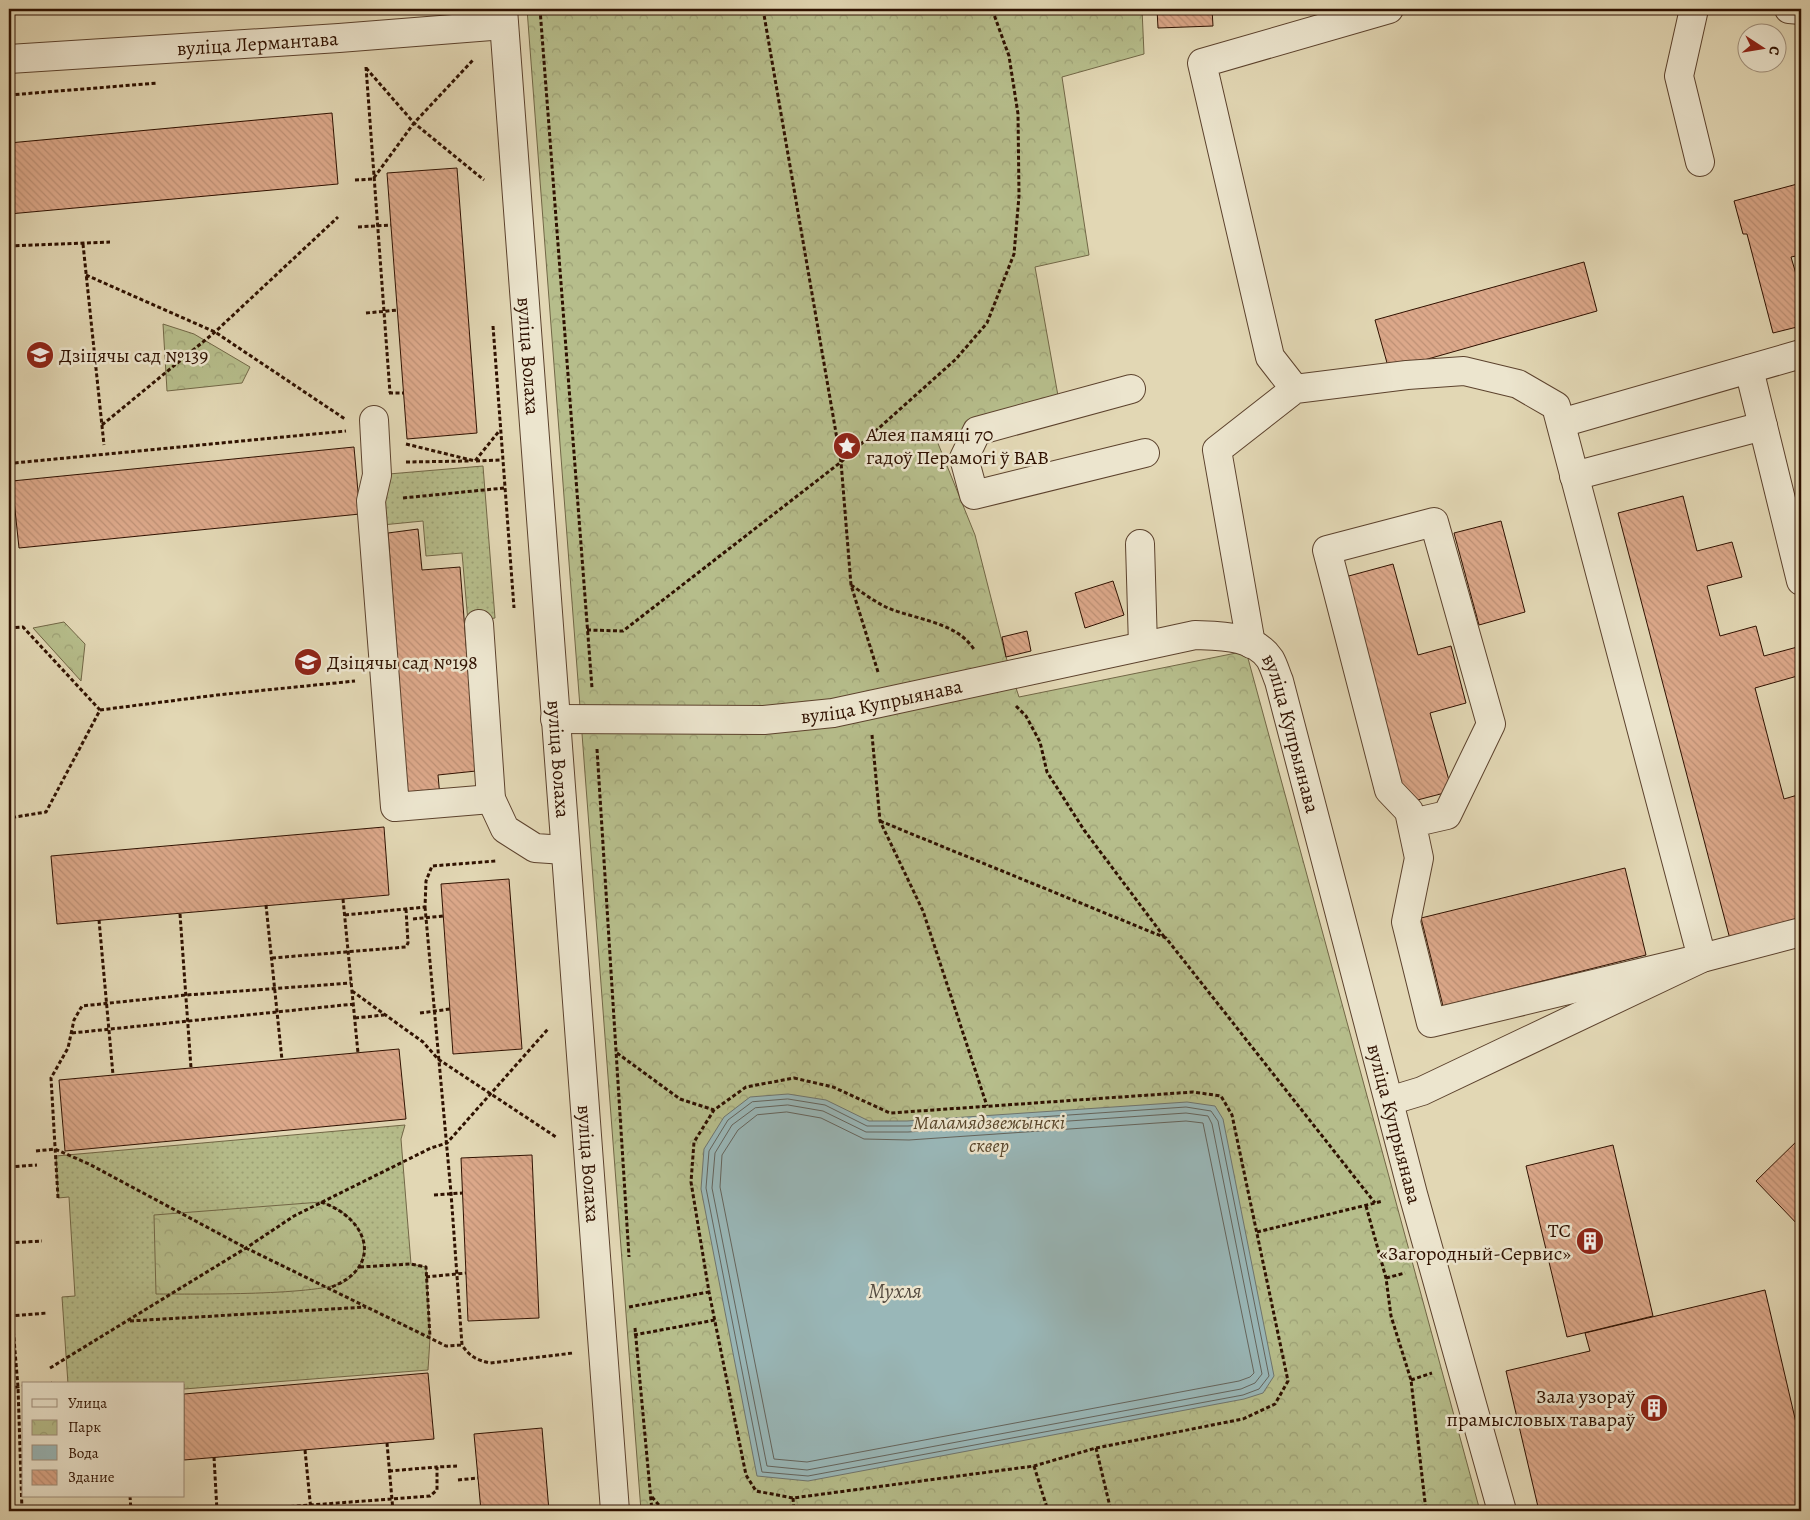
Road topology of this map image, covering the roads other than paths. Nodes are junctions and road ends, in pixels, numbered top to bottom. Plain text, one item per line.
1 (1388, 9) edge
2 (1694, 9) edge
3 (1789, 9) edge
4 (1801, 10) edge
5 (503, 17) edge
6 (9, 59) edge
7 (1700, 162) dead end
8 (1801, 354) edge
9 (1748, 369) junction
10 (1131, 389) dead end
11 (1295, 389) junction
12 (373, 421) road end
13 (1561, 424) junction
14 (1763, 426) junction
15 (1145, 453) dead end
16 (1574, 476) junction
17 (1140, 544) dead end
18 (1801, 581) edge
19 (479, 624) dead end
20 (1251, 644) junction
21 (1143, 646) junction
22 (555, 719) junction
23 (492, 799) junction
24 (1412, 823) junction
25 (565, 850) junction
26 (1801, 932) edge
27 (1702, 958) junction
28 (1389, 1101) junction
29 (615, 1511) edge
30 (1502, 1511) edge

1 - 11 street
2 - 7 street
3 - 4 street
5 - 6 street, вуліца Лермантава
5 - 22 street, вуліца Волаха
8 - 9 street
9 - 13 street
9 - 14 street
10 - 15 street
11 - 13 street
11 - 20 street
12 - 23 street
13 - 16 street
14 - 16 street
14 - 18 street
16 - 27 street
17 - 21 street
19 - 23 street
20 - 21 street, вуліца Купрыянава
20 - 28 street, вуліца Купрыянава
21 - 22 street, вуліца Купрыянава
22 - 25 street, вуліца Волаха
23 - 25 street
24 - 24 street
24 - 27 street
25 - 29 street, вуліца Волаха
26 - 27 street
27 - 28 street
28 - 30 street, вуліца Купрыянава

